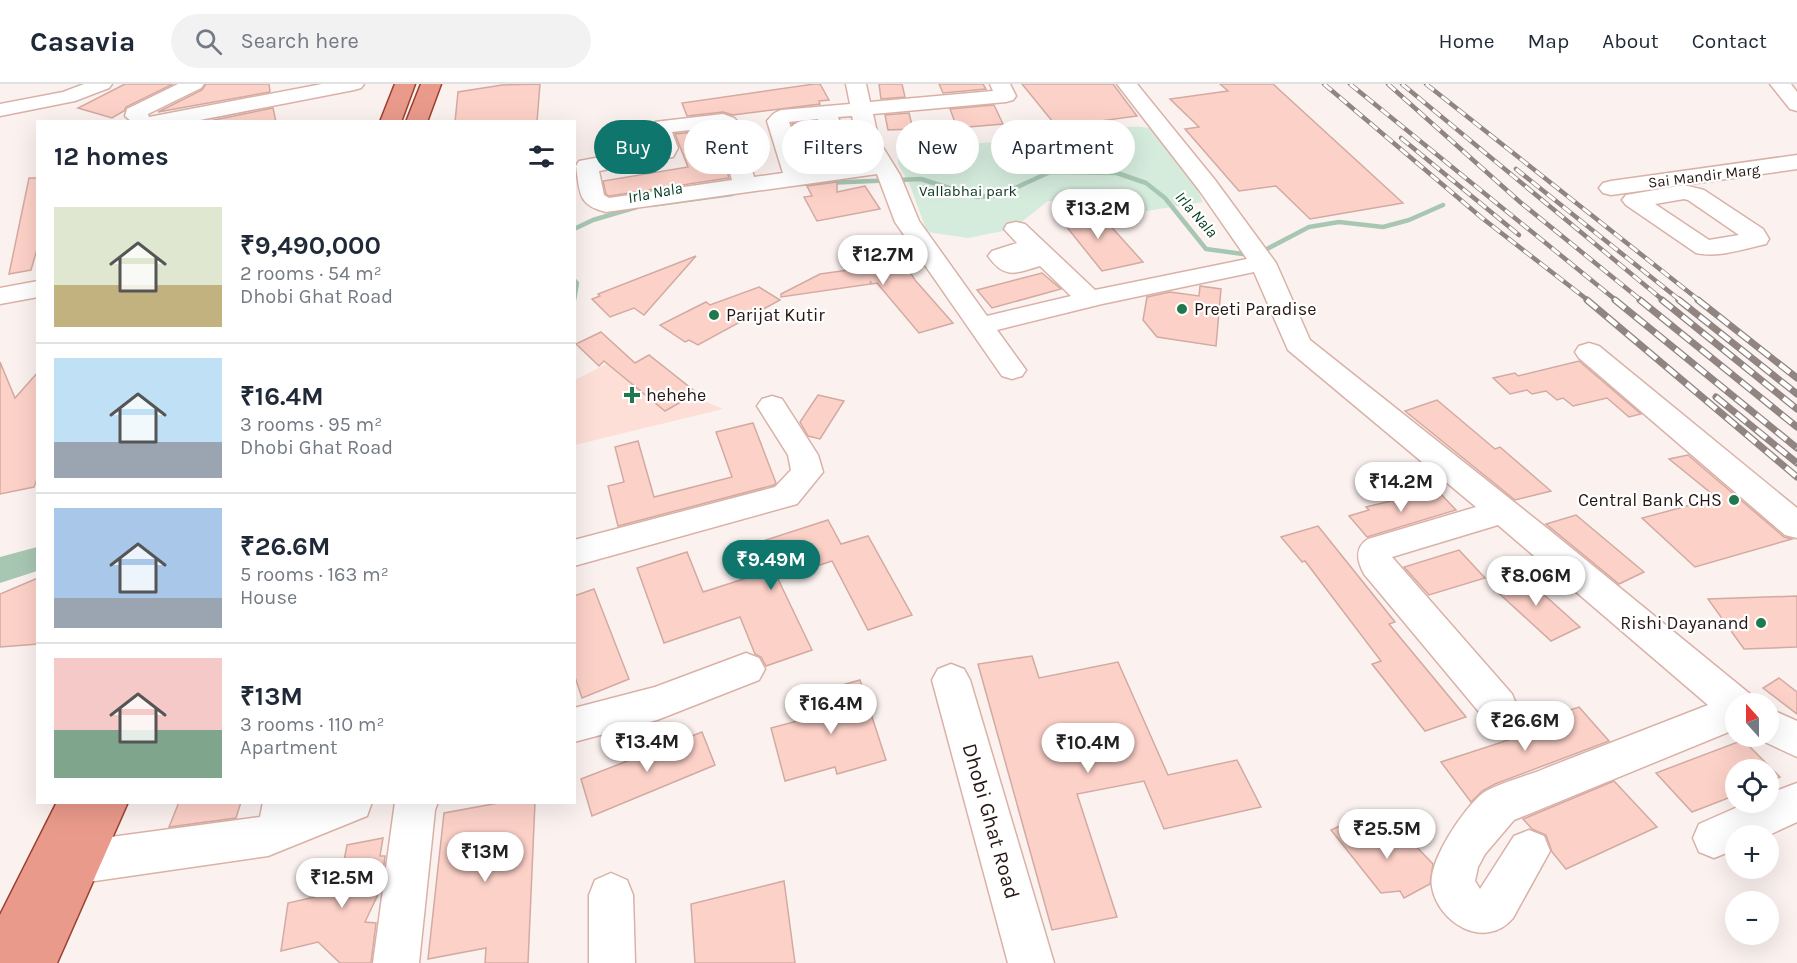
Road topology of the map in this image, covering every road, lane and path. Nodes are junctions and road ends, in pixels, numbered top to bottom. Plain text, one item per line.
1 (102, 84) edge
2 (194, 84) edge
3 (405, 84) edge
4 (431, 84) edge
5 (856, 84) edge
6 (1000, 84) edge
7 (1127, 84) edge
8 (1780, 84) edge
9 (347, 85) edge
10 (288, 90) edge
11 (241, 93) edge
12 (1797, 105) edge
13 (862, 109) junction
14 (0, 110) edge
15 (826, 112) junction
16 (161, 120) edge
17 (391, 120) edge
18 (417, 120) edge
19 (829, 120) edge
20 (581, 165) edge
21 (886, 171) joint
22 (1793, 172) edge
23 (825, 174) edge
24 (796, 178) junction
25 (745, 185) junction
26 (1611, 188) dead end
27 (1032, 244) dead end
28 (1263, 263) junction
29 (36, 289) edge
30 (0, 296) edge
31 (1089, 299) junction
32 (979, 310) junction
33 (1588, 352) dead end
34 (1012, 370) dead end
35 (772, 406) dead end
36 (1503, 511) junction
37 (1797, 526) edge
38 (576, 552) edge
39 (746, 669) dead end
40 (951, 680) dead end
41 (1725, 699) edge
42 (1498, 706) dead end
43 (1725, 713) edge
44 (576, 724) edge
45 (1779, 731) edge
46 (1797, 740) edge
47 (1797, 802) edge
48 (78, 804) edge
49 (107, 804) edge
50 (343, 804) edge
51 (416, 804) edge
52 (281, 817) edge
53 (1714, 838) dead end
54 (1529, 851) dead end
55 (81, 862) junction
56 (611, 895) dead end
57 (0, 963) edge
58 (33, 963) edge
59 (396, 963) edge
60 (612, 963) edge
61 (1030, 963) edge

1 - 14 street
2 - 11 street
3 - 17 main road
4 - 18 main road
5 - 13 street
6 - 13 street
7 - 28 street
8 - 12 street
9 - 10 street
10 - 11 street
11 - 16 street
13 - 15 street
13 - 21 street
15 - 19 street
15 - 24 street
20 - 25 street
20 - 25 street
21 - 32 street
22 - 26 street, Sai Mandir Marg
23 - 24 street
24 - 25 street
27 - 31 street
28 - 31 street
28 - 36 street
29 - 30 street
31 - 32 street
32 - 34 street
33 - 37 street
35 - 38 street
36 - 41 street
36 - 42 street
39 - 44 street
40 - 61 street, Dhobi Ghat Road
43 - 54 street
45 - 46 street
47 - 53 street
48 - 57 main road
49 - 55 main road
50 - 52 street
51 - 59 street
52 - 55 street
55 - 58 main road
56 - 60 street

